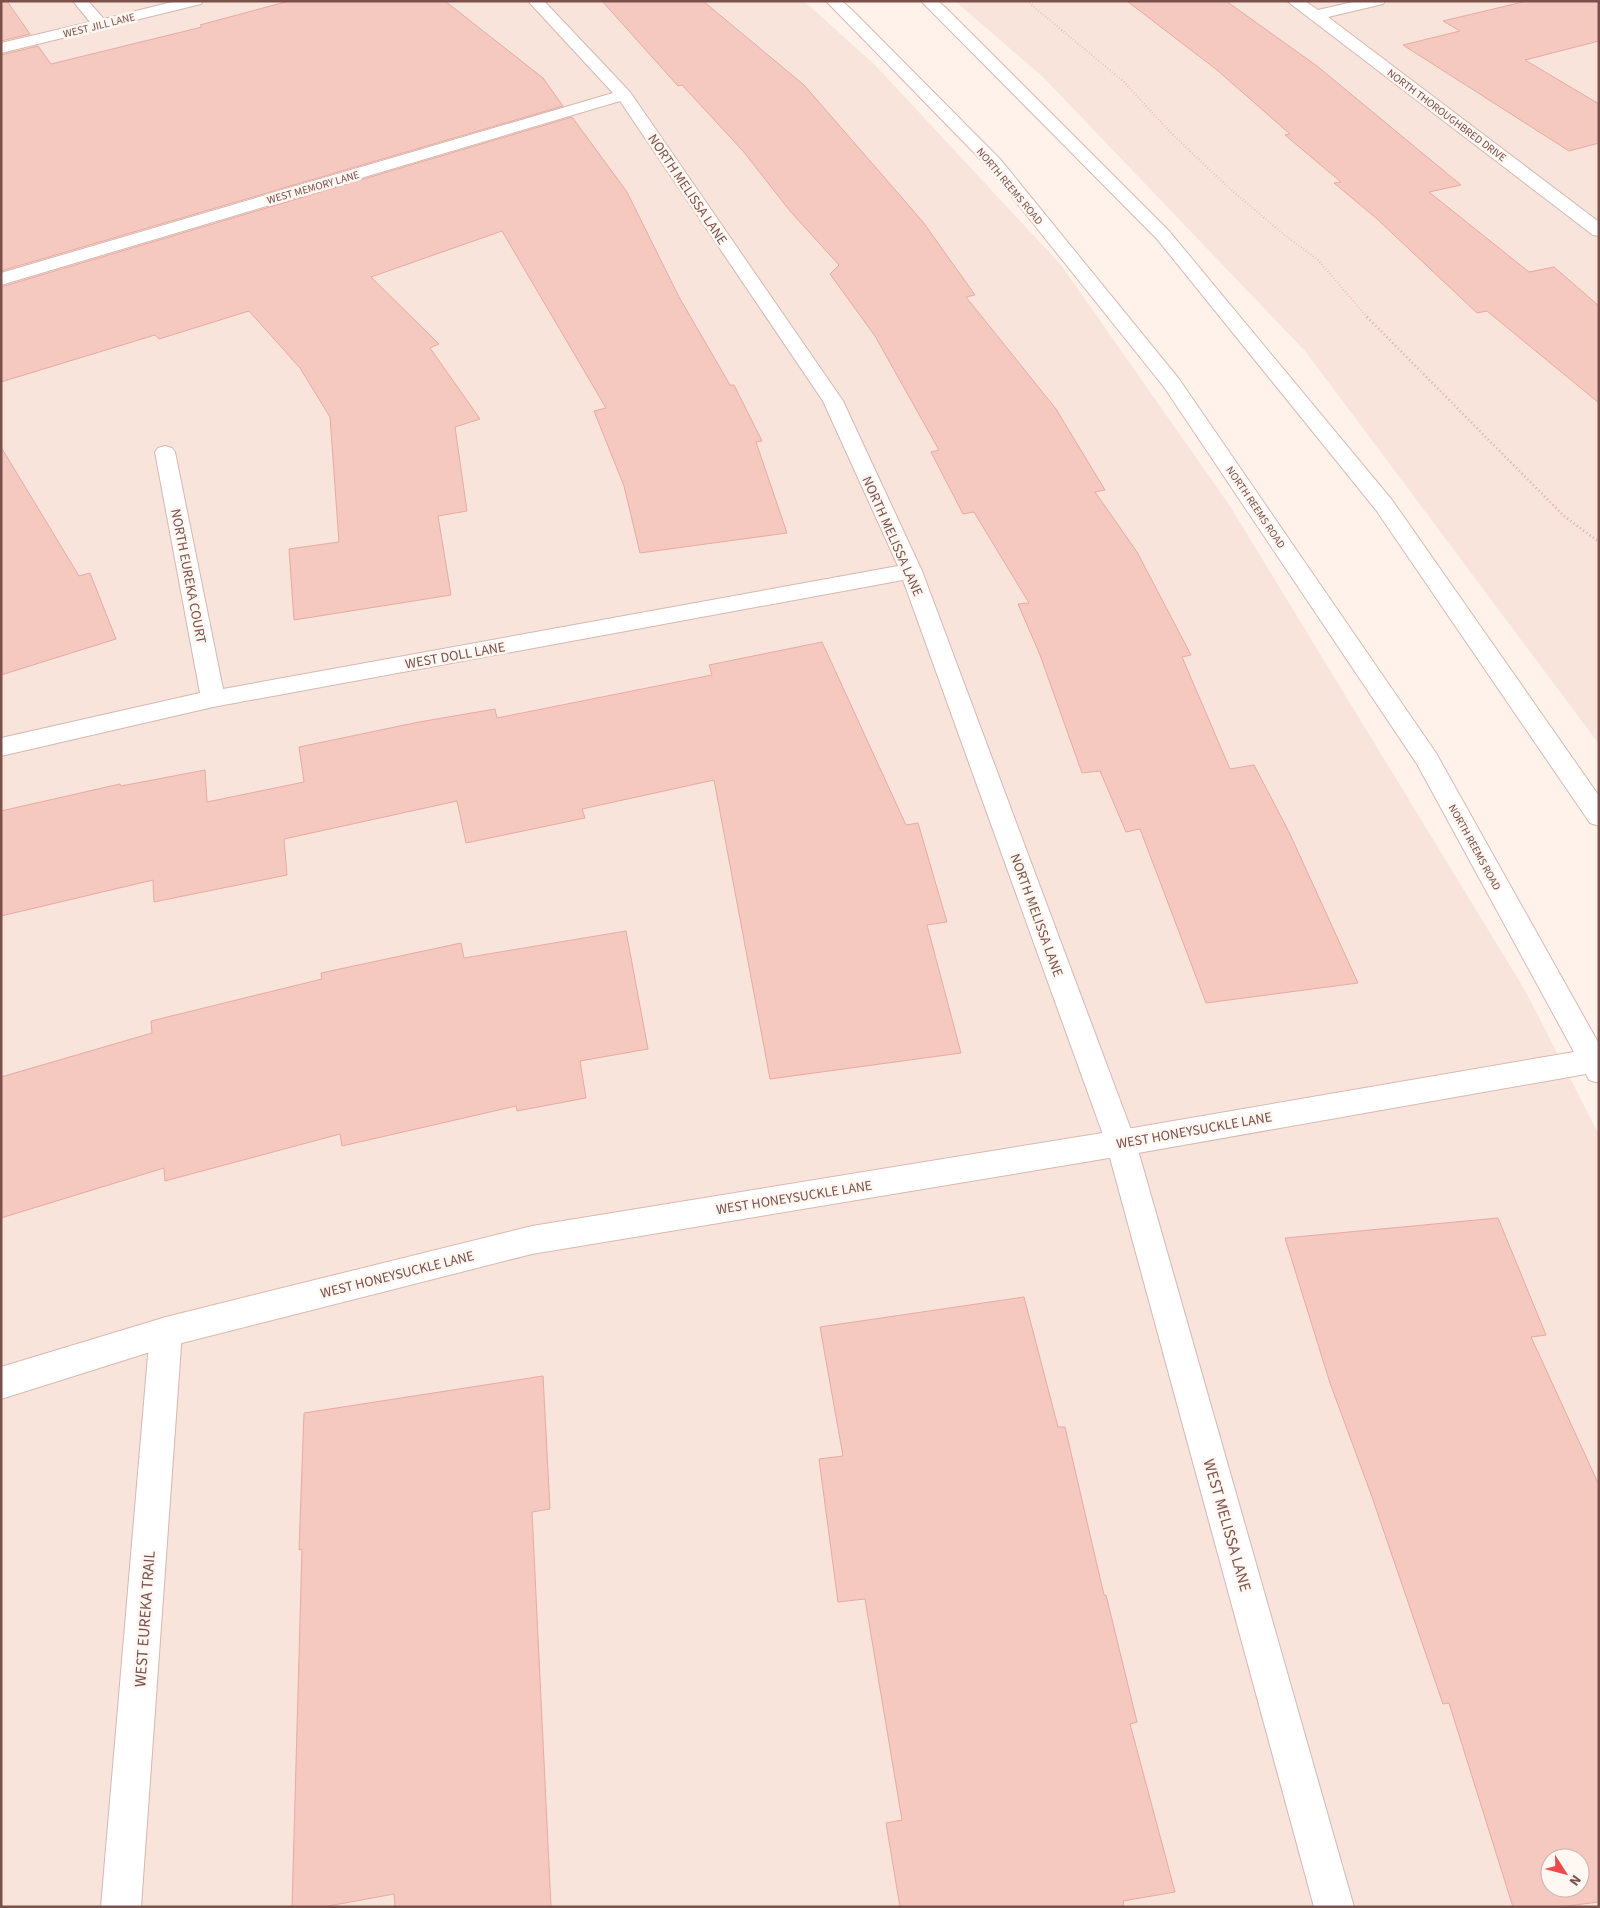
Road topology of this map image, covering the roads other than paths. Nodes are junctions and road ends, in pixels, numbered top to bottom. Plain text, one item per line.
1 (80, 1) edge
2 (196, 1) edge
3 (535, 1) edge
4 (833, 1) edge
5 (928, 1) edge
6 (1294, 1) edge
7 (1378, 1) edge
8 (1316, 15) junction
9 (101, 25) junction
10 (1, 48) edge
11 (624, 96) junction
12 (1599, 210) edge
13 (1579, 214) junction
14 (1599, 231) edge
15 (1, 279) edge
16 (166, 452) dead end
17 (911, 571) junction
18 (213, 699) junction
19 (1, 747) edge
20 (1599, 816) edge
21 (1597, 1064) edge
22 (1121, 1143) junction
23 (166, 1332) junction
24 (1, 1383) edge
25 (121, 1907) edge
26 (1334, 1907) edge

1 - 9 street
2 - 9 street, WEST JILL LANE
3 - 11 street, NORTH MELISSA LANE
4 - 21 street, NORTH REEMS ROAD
5 - 20 street
6 - 8 street, NORTH THOROUGHBRED DRIVE
7 - 8 street
8 - 13 street, NORTH THOROUGHBRED DRIVE
9 - 10 street, WEST JILL LANE
11 - 15 street, WEST MEMORY LANE
11 - 17 street, NORTH MELISSA LANE
12 - 13 street
13 - 14 street, NORTH THOROUGHBRED DRIVE
16 - 18 street, NORTH EUREKA COURT
17 - 18 street, WEST DOLL LANE
17 - 22 street, NORTH MELISSA LANE
18 - 19 street, WEST DOLL LANE
21 - 22 street, WEST HONEYSUCKLE LANE
22 - 23 street, WEST HONEYSUCKLE LANE
22 - 26 street, WEST MELISSA LANE
23 - 24 street, WEST HONEYSUCKLE LANE
23 - 25 street, WEST EUREKA TRAIL

